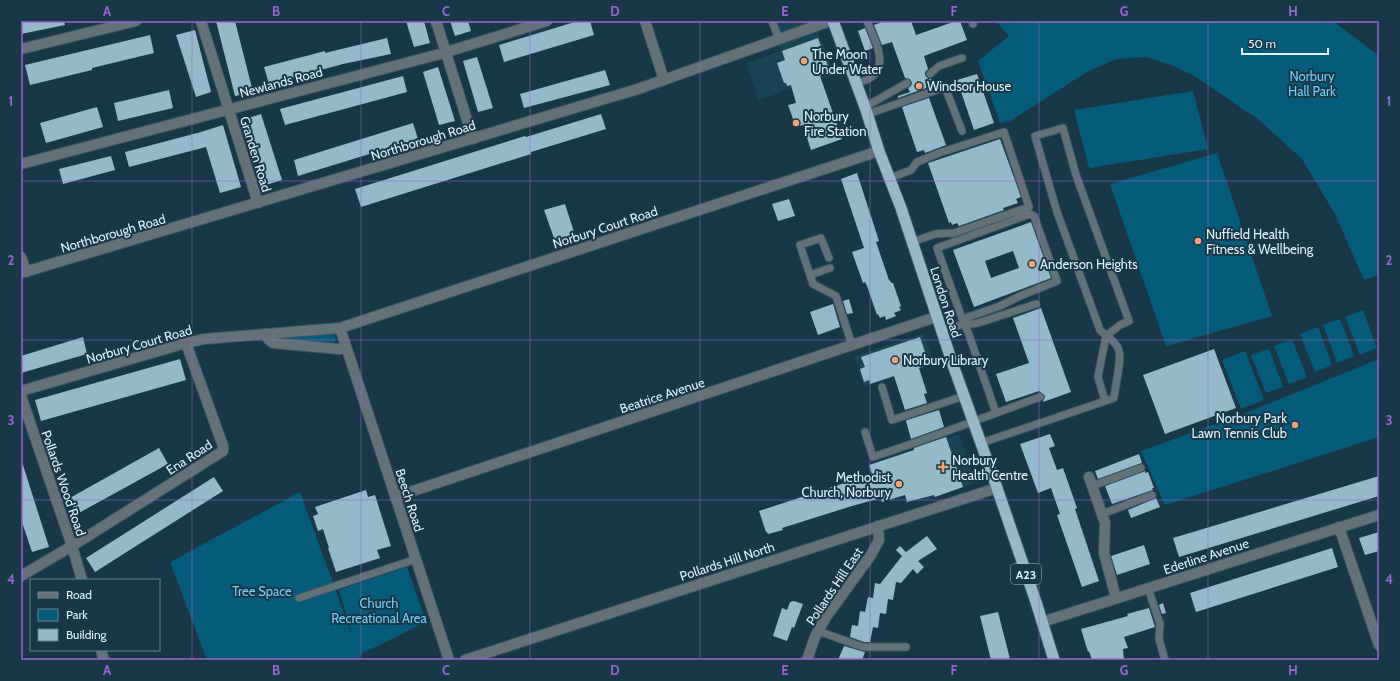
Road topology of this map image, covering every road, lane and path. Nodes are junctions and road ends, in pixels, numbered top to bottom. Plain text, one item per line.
1 (136, 21) edge
2 (201, 21) edge
3 (436, 21) edge
4 (547, 21) edge
5 (645, 21) edge
6 (772, 21) edge
7 (830, 21) edge
8 (833, 21) edge
9 (868, 21) edge
10 (779, 39) junction
11 (21, 49) edge
12 (446, 52) junction
13 (962, 58) dead end
14 (930, 74) dead end
15 (664, 80) junction
16 (907, 82) dead end
17 (856, 84) junction
18 (229, 110) junction
19 (866, 110) junction
20 (962, 131) dead end
21 (473, 139) junction
22 (879, 151) junction
23 (21, 164) edge
24 (890, 178) junction
25 (258, 203) junction
26 (912, 242) junction
27 (21, 257) edge
28 (828, 258) dead end
29 (830, 268) dead end
30 (23, 273) edge
31 (810, 275) junction
32 (1036, 304) dead end
33 (936, 317) junction
34 (964, 324) junction
35 (340, 328) junction
36 (941, 331) junction
37 (265, 334) junction
38 (1106, 336) junction
39 (186, 343) junction
40 (852, 345) junction
41 (346, 348) junction
42 (882, 387) dead end
43 (21, 391) edge
44 (21, 396) edge
45 (964, 396) junction
46 (1040, 397) dead end
47 (1105, 401) junction
48 (996, 413) junction
49 (973, 421) junction
50 (865, 432) dead end
51 (981, 443) junction
52 (1141, 468) dead end
53 (1090, 482) joint
54 (997, 488) junction
55 (1152, 495) dead end
56 (395, 497) junction
57 (1102, 514) junction
58 (1379, 515) edge
59 (878, 526) junction
60 (1339, 527) junction
61 (72, 546) junction
62 (416, 560) junction
63 (21, 576) edge
64 (82, 579) edge
65 (1148, 588) junction
66 (299, 598) dead end
67 (1116, 598) junction
68 (1042, 622) junction
69 (818, 631) junction
70 (1379, 645) edge
71 (906, 647) dead end
72 (449, 660) edge
73 (465, 660) edge
74 (807, 660) edge
75 (1054, 660) edge
76 (1165, 660) edge

1 - 11 street
2 - 18 street, Granden Road
3 - 12 street
4 - 12 street, Newlands Road
5 - 15 street
6 - 10 lane
7 - 10 street, Northborough Road
8 - 17 highway, London Road / A23
9 - 17 lane
10 - 15 street, Northborough Road
12 - 18 street, Newlands Road
12 - 21 street
13 - 14 lane
15 - 21 street, Northborough Road
16 - 19 lane
17 - 19 highway, London Road / A23
18 - 23 street, Newlands Road
18 - 25 street, Granden Road
19 - 20 lane
19 - 22 highway, London Road / A23
21 - 25 street, Northborough Road
22 - 24 highway, London Road / A23
22 - 35 street, Norbury Court Road
24 - 26 highway, London Road / A23
24 - 26 lane
25 - 30 street, Northborough Road
26 - 33 highway, London Road / A23
27 - 30 street
28 - 31 lane
29 - 31 lane
31 - 40 lane
32 - 34 lane
33 - 36 highway, London Road / A23
33 - 40 street, Beatrice Avenue
34 - 34 lane
34 - 36 lane
34 - 48 lane
35 - 37 street, Norbury Court Road
35 - 41 street
36 - 45 highway, London Road / A23
37 - 39 street, Norbury Court Road
37 - 41 street
38 - 38 lane
38 - 47 lane
38 - 47 lane
39 - 43 street, Norbury Court Road
39 - 61 street, Ena Road
40 - 56 street, Beatrice Avenue
41 - 56 street, Beech Road
42 - 45 lane
44 - 61 street, Pollards Wood Road
45 - 49 highway, London Road / A23
46 - 48 lane
47 - 51 lane
48 - 49 lane
49 - 50 lane
49 - 51 highway, London Road / A23
51 - 54 highway, London Road / A23
52 - 53 lane
53 - 57 street
54 - 59 street, Pollards Hill North
54 - 68 highway, London Road / A23
55 - 57 lane
56 - 62 street, Beech Road
57 - 67 street
58 - 60 street, Ederline Avenue
59 - 69 street, Pollards Hill East
59 - 73 street, Pollards Hill North
60 - 65 street, Ederline Avenue
60 - 70 street
61 - 63 street
61 - 64 street, Pollards Wood Road
62 - 66 lane
62 - 72 street, Beech Road
65 - 67 street, Ederline Avenue
65 - 76 lane
67 - 68 street, Ederline Avenue
68 - 75 highway, London Road / A23
69 - 71 lane
69 - 74 street, Pollards Hill East

